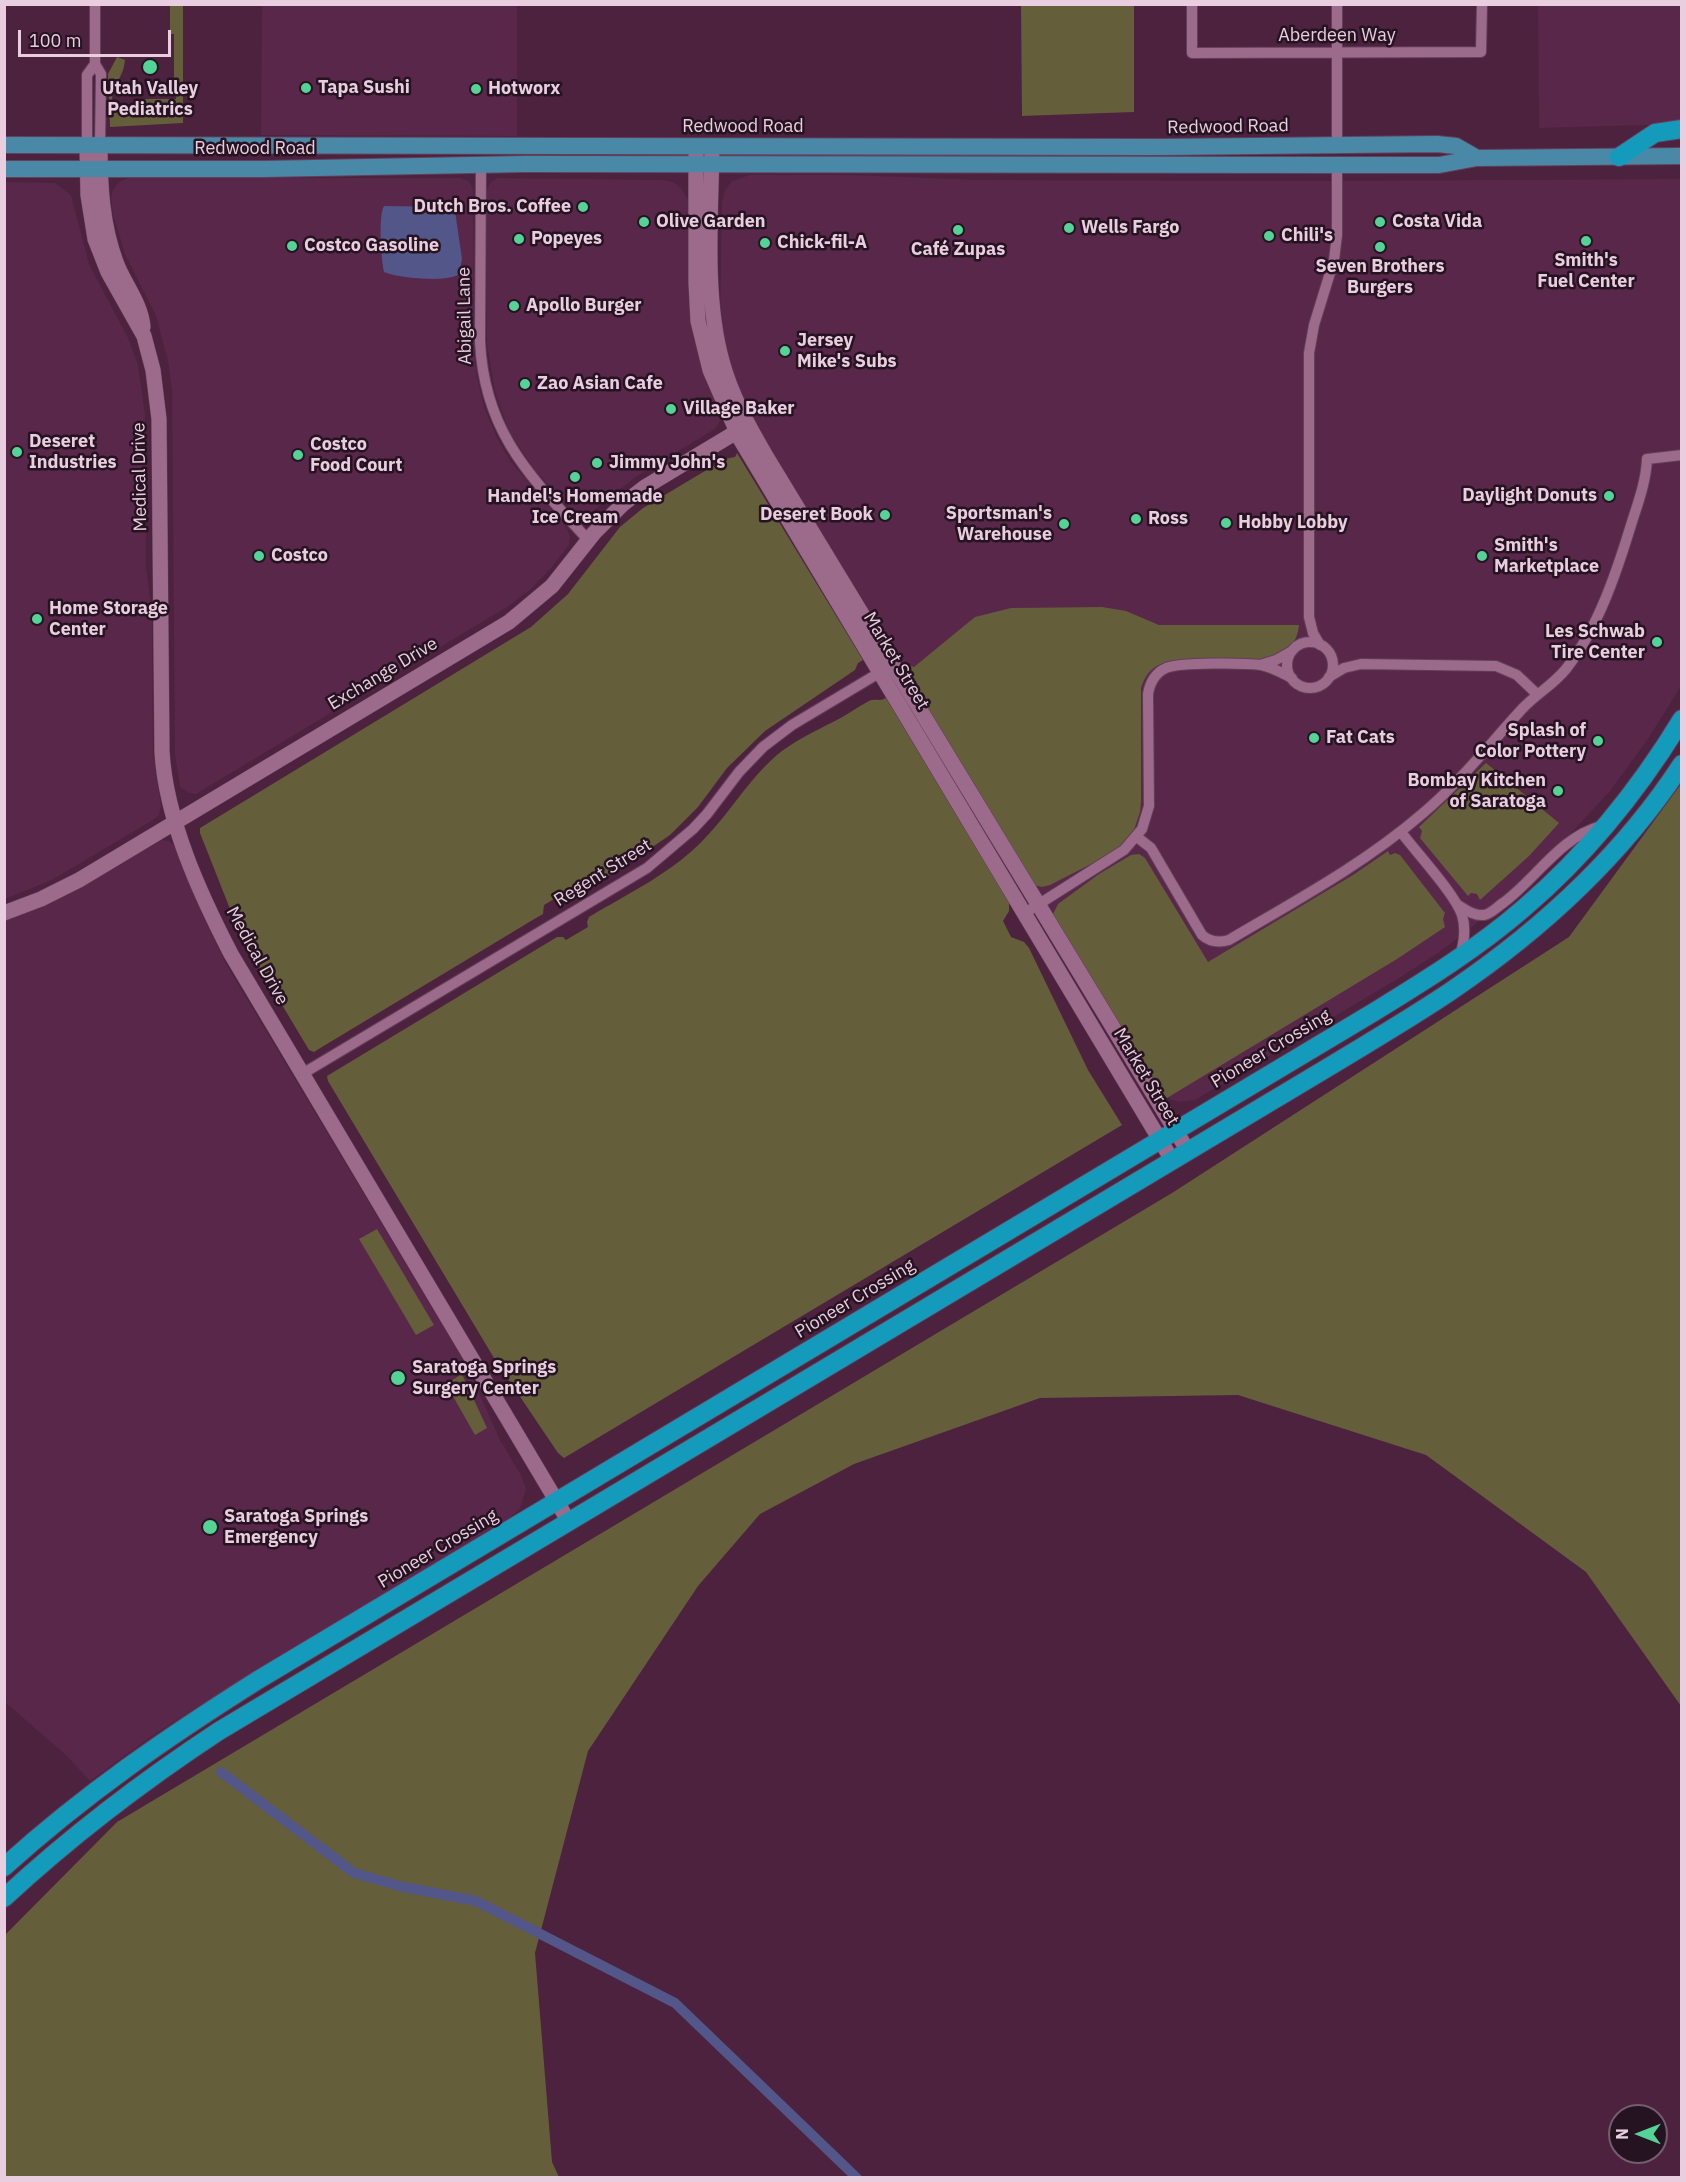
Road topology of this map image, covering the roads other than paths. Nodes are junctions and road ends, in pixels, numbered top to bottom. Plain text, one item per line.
1 (94, 4) edge
2 (1192, 4) edge
3 (1336, 4) edge
4 (1482, 4) edge
5 (1337, 52) junction
6 (1682, 129) edge
7 (4, 145) edge
8 (1337, 145) junction
9 (93, 146) junction
10 (704, 147) junction
11 (1682, 156) edge
12 (1619, 157) junction
13 (1477, 158) junction
14 (481, 164) junction
15 (704, 164) junction
16 (1337, 165) junction
17 (4, 169) edge
18 (93, 169) junction
19 (743, 429) junction
20 (1682, 455) edge
21 (589, 541) junction
22 (1309, 617) junction
23 (1323, 647) junction
24 (1295, 649) junction
25 (1361, 664) junction
26 (1260, 665) junction
27 (886, 668) junction
28 (1329, 677) junction
29 (1292, 678) junction
30 (1537, 694) junction
31 (1682, 719) edge
32 (1682, 764) edge
33 (176, 821) junction
34 (1604, 826) junction
35 (1401, 832) junction
36 (1137, 837) junction
37 (1038, 904) junction
38 (1458, 906) junction
39 (4, 913) edge
40 (1025, 913) junction
41 (1460, 957) junction
42 (302, 1074) junction
43 (1168, 1136) junction
44 (1180, 1155) junction
45 (557, 1502) junction
46 (569, 1522) junction
47 (4, 1867) edge
48 (4, 1898) edge

1 - 9 street
2 - 5 street, Aberdeen Way
3 - 5 street
4 - 5 street, Aberdeen Way
5 - 8 street
6 - 12 highway
7 - 9 main road, Redwood Road
8 - 10 main road, Redwood Road
8 - 13 main road, Redwood Road
9 - 10 main road, Redwood Road
9 - 18 street, Medical Drive
10 - 15 street, Market Street
11 - 12 main road, Redwood Road
12 - 13 main road, Redwood Road
13 - 16 main road, Redwood Road
14 - 15 main road, Redwood Road
14 - 18 main road, Redwood Road
14 - 21 street, Abigail Lane
15 - 16 main road, Redwood Road
15 - 19 street, Market Street
16 - 22 street
17 - 18 main road, Redwood Road
18 - 33 street, Medical Drive
19 - 21 street, Exchange Drive
19 - 27 street, Market Street
20 - 30 street
21 - 33 street, Exchange Drive
22 - 23 street
22 - 24 street
23 - 24 street
23 - 25 street
23 - 28 street
24 - 26 street
24 - 29 street
25 - 28 street
25 - 30 street
26 - 29 street
26 - 36 street
27 - 37 street, Market Street
27 - 40 street, Market Street
27 - 42 street, Regent Street
28 - 29 street
30 - 35 street
31 - 34 highway, Pioneer Crossing
32 - 44 highway
33 - 39 street, Exchange Drive
33 - 42 street, Medical Drive
34 - 38 street
34 - 41 highway, Pioneer Crossing
35 - 36 street
35 - 38 street
36 - 37 street
37 - 40 street
37 - 43 street, Market Street
38 - 41 street
40 - 43 street, Market Street
41 - 43 highway, Pioneer Crossing
42 - 45 street, Medical Drive
43 - 44 street, Market Street
43 - 45 highway, Pioneer Crossing
44 - 46 highway
45 - 46 street, Medical Drive
45 - 47 highway, Pioneer Crossing
46 - 48 highway

